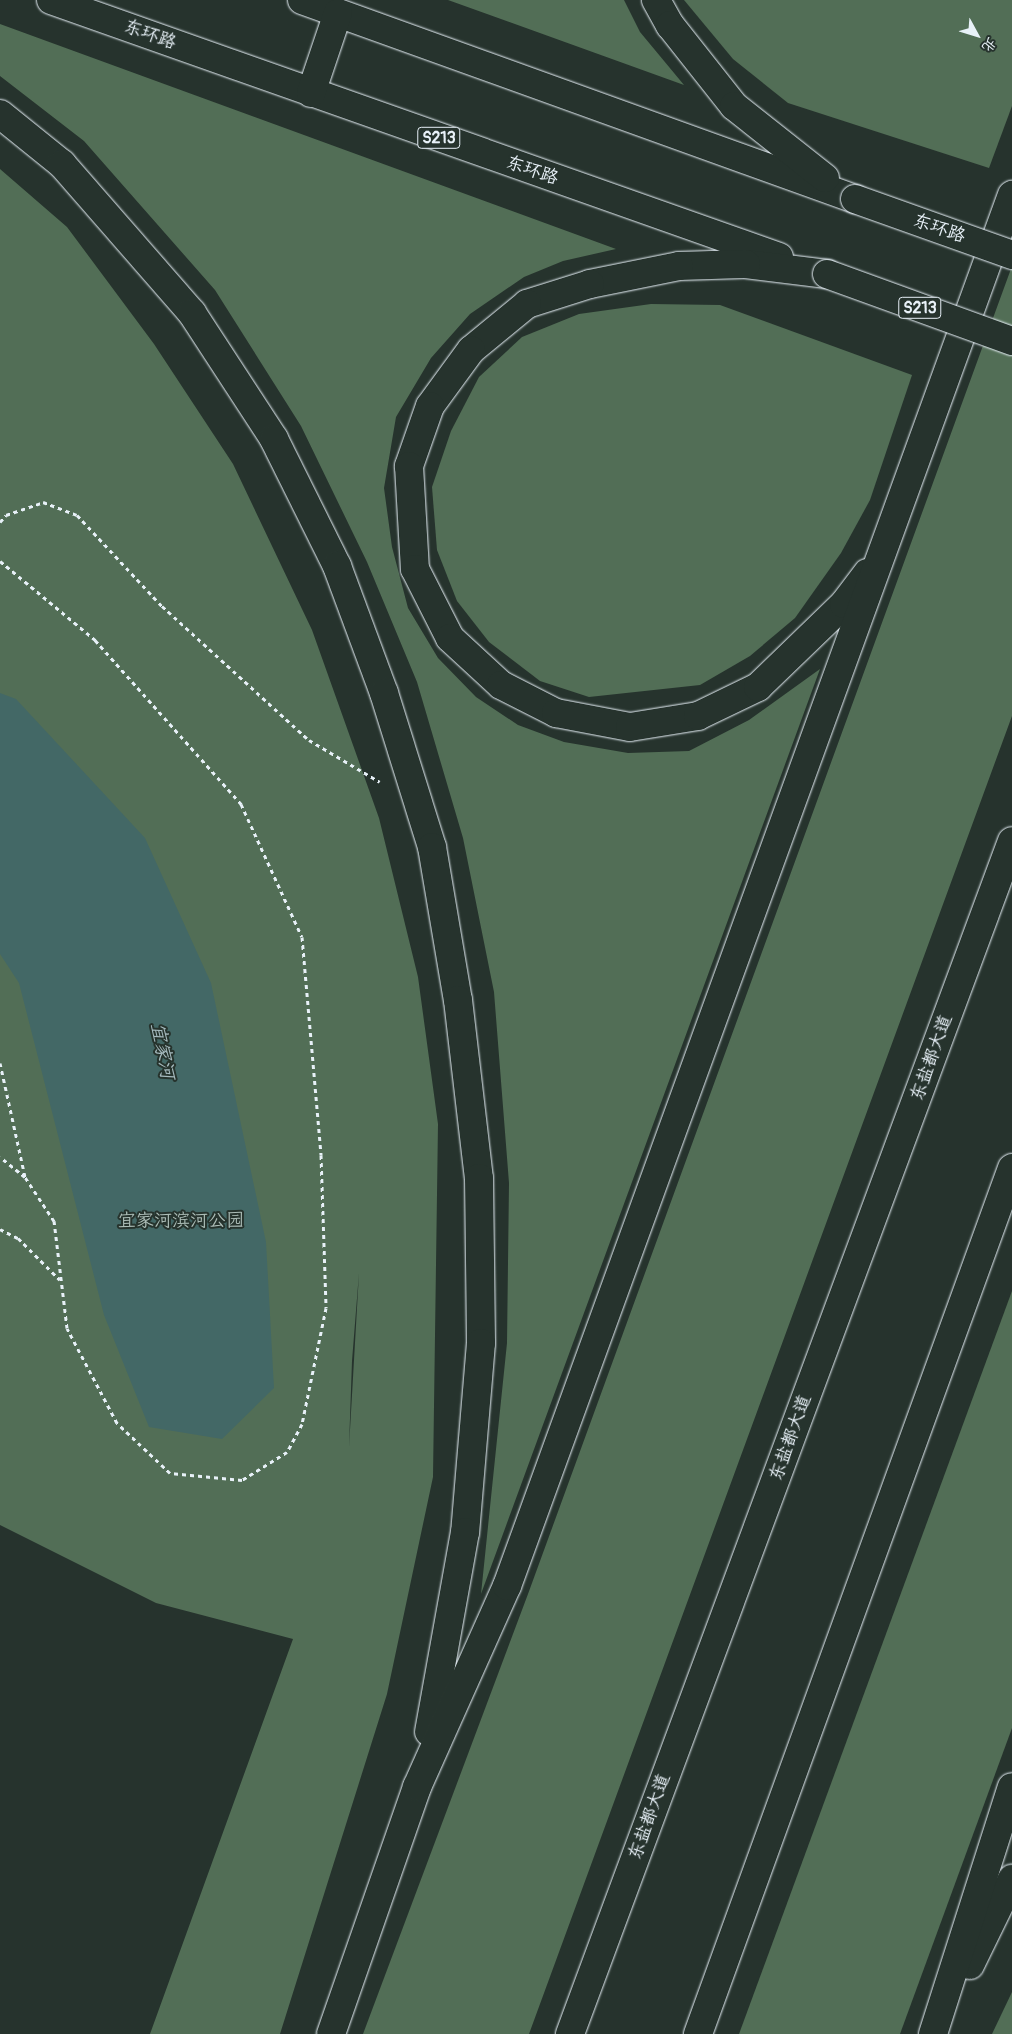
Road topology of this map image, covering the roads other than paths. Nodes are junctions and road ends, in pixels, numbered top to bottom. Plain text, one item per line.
1 (51, 0) edge
2 (302, 0) edge
3 (656, 0) edge
4 (338, 13) junction
5 (311, 93) junction
6 (0, 114) edge
7 (1012, 196) edge
8 (854, 199) junction
9 (1012, 255) edge
10 (827, 274) junction
11 (1012, 341) edge
12 (886, 548) junction
13 (1012, 841) edge
14 (1012, 1168) edge
15 (417, 1787) junction
16 (1012, 1787) edge
17 (1012, 1879) edge
18 (330, 2034) edge
19 (570, 2034) edge
20 (698, 2034) edge
21 (935, 2034) edge

1 - 5 highway, 东环路 / S213
2 - 4 highway, 东环路
3 - 8 highway
4 - 5 highway
4 - 8 highway, 东环路
5 - 10 highway, 东环路 / S213
6 - 15 highway
7 - 12 highway
8 - 9 highway, 东环路, bridge
10 - 11 highway, 东环路 / S213, bridge
10 - 12 highway
12 - 15 highway
13 - 19 highway, 东盐都大道
14 - 20 highway
15 - 18 highway
16 - 21 highway
17 - 21 highway

